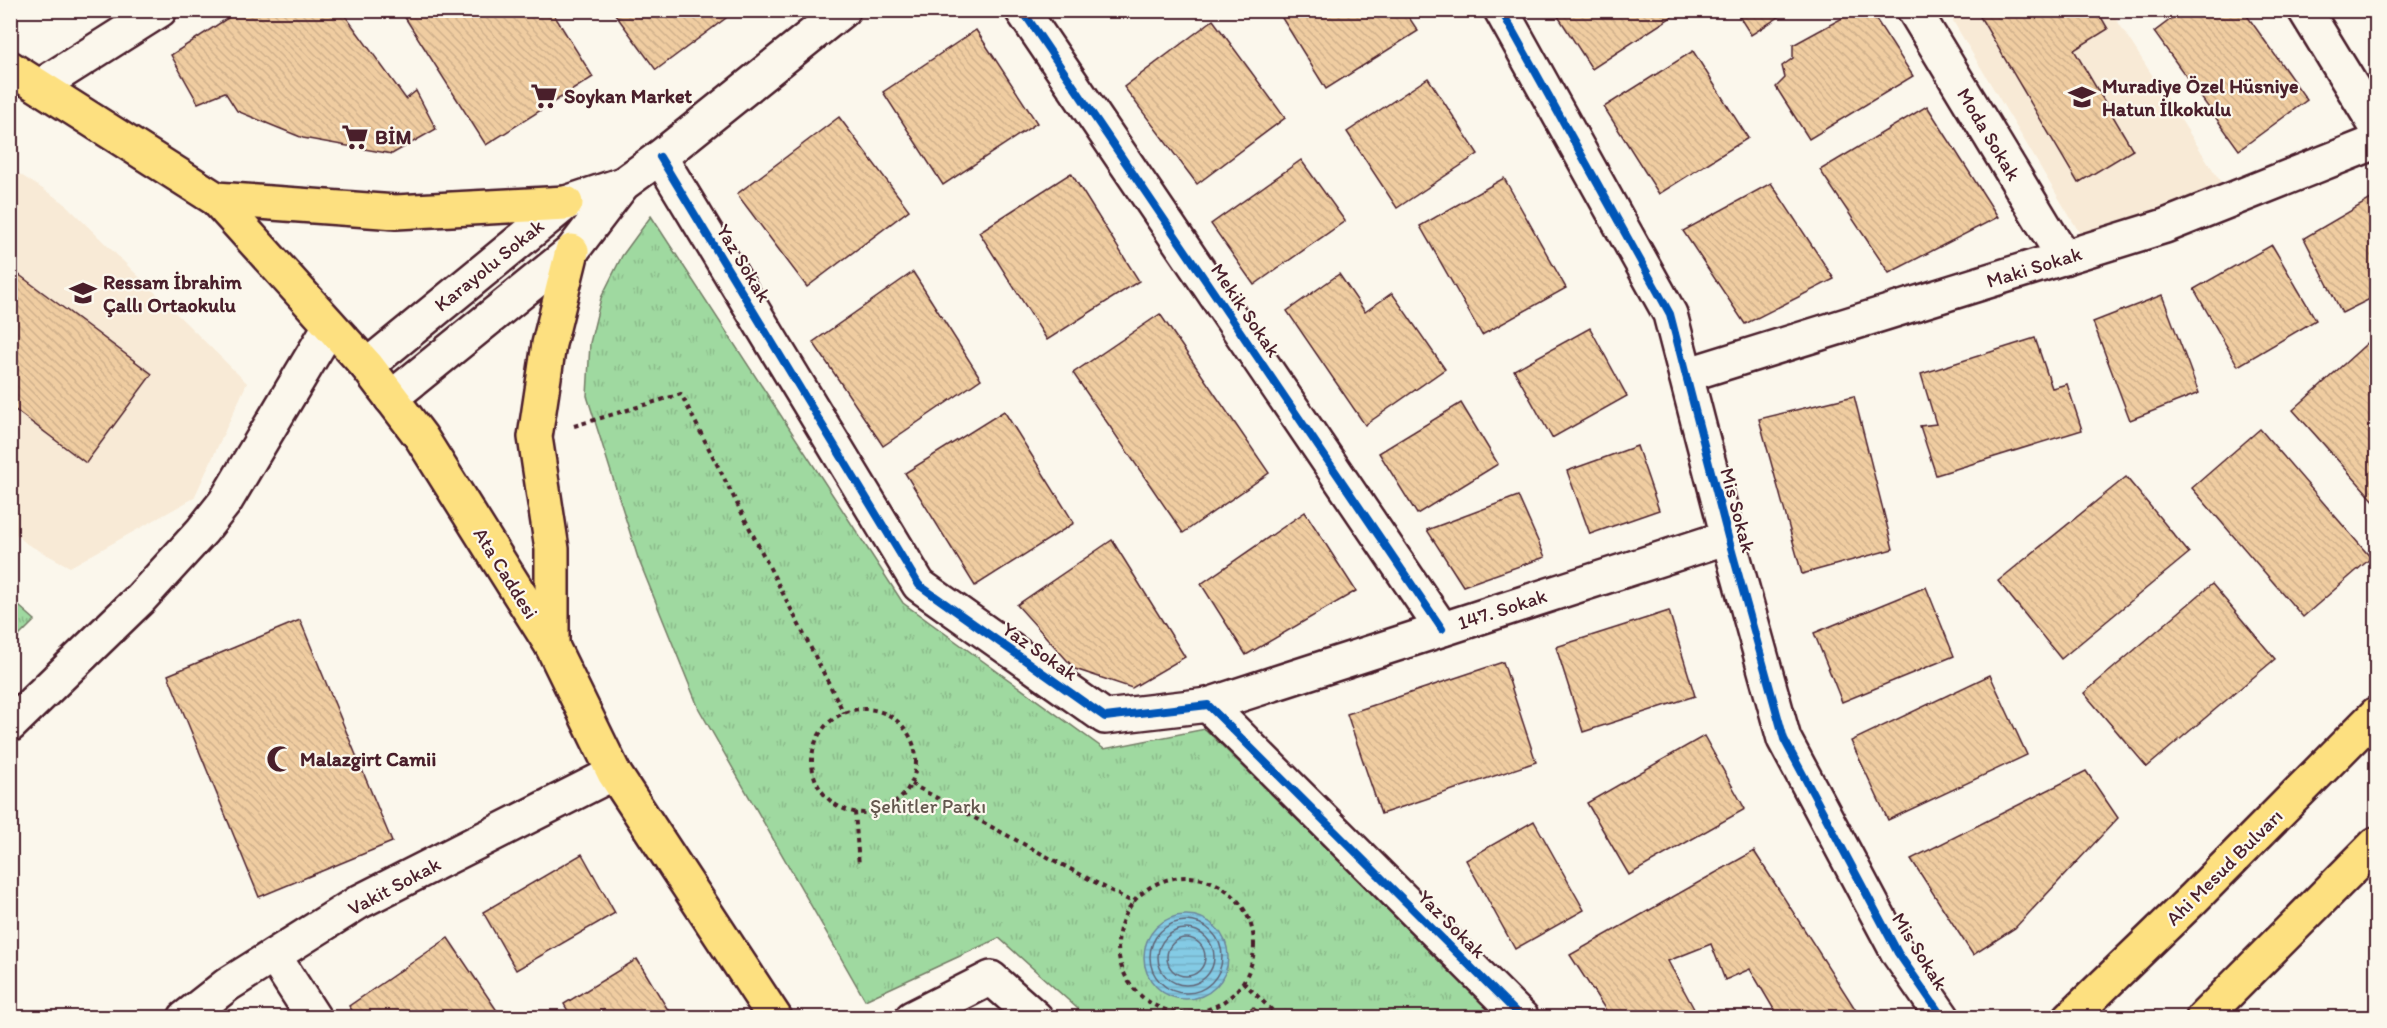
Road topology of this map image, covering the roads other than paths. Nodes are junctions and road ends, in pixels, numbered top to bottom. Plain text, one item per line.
1 (160, 10) edge
2 (843, 10) edge
3 (1022, 10) edge
4 (1501, 10) edge
5 (1914, 10) edge
6 (2305, 10) edge
7 (10, 68) edge
8 (40, 86) junction
9 (2376, 126) edge
10 (2376, 142) edge
11 (660, 157) junction
12 (623, 184) junction
13 (216, 198) junction
14 (566, 203) junction
15 (572, 251) junction
16 (2064, 258) junction
17 (330, 326) junction
18 (367, 366) junction
19 (1686, 375) junction
20 (391, 398) junction
21 (1728, 537) junction
22 (1442, 629) junction
23 (552, 646) junction
24 (1208, 705) junction
25 (2376, 714) edge
26 (10, 725) edge
27 (614, 773) junction
28 (2376, 844) edge
29 (274, 956) junction
30 (185, 1017) edge
31 (314, 1017) edge
32 (775, 1017) edge
33 (912, 1017) edge
34 (1036, 1017) edge
35 (1522, 1017) edge
36 (1943, 1017) edge
37 (2070, 1017) edge
38 (2203, 1017) edge

1 - 8 street
2 - 11 street, Karayolu Sokak
3 - 22 street, Mekik Sokak
4 - 19 street, Mis Sokak
5 - 16 street, Moda Sokak
6 - 9 street
7 - 8 main road, Ata Caddesi
8 - 13 main road, Ata Caddesi
10 - 16 street, Maki Sokak
11 - 12 street, Karayolu Sokak
11 - 24 street, Yaz Sokak
12 - 14 street, Karayolu Sokak
12 - 15 street, Karayolu Sokak
13 - 14 main road
13 - 17 main road, Ata Caddesi
14 - 18 street, Karayolu Sokak
15 - 20 street, Karayolu Sokak
15 - 23 main road
16 - 19 street, Maki Sokak
17 - 18 main road, Ata Caddesi
17 - 26 street
18 - 20 main road, Ata Caddesi
19 - 21 street, Mis Sokak
20 - 23 main road, Ata Caddesi
21 - 22 street, 147. Sokak
21 - 36 street, Mis Sokak
22 - 24 street, 147. Sokak
23 - 27 main road, Ata Caddesi
24 - 35 street, Yaz Sokak
25 - 37 main road, Ahi Mesud Bulvarı
27 - 29 street, Vakit Sokak
27 - 32 main road, Ata Caddesi
28 - 38 main road
29 - 30 street, Vakit Sokak
29 - 31 street
33 - 34 street

